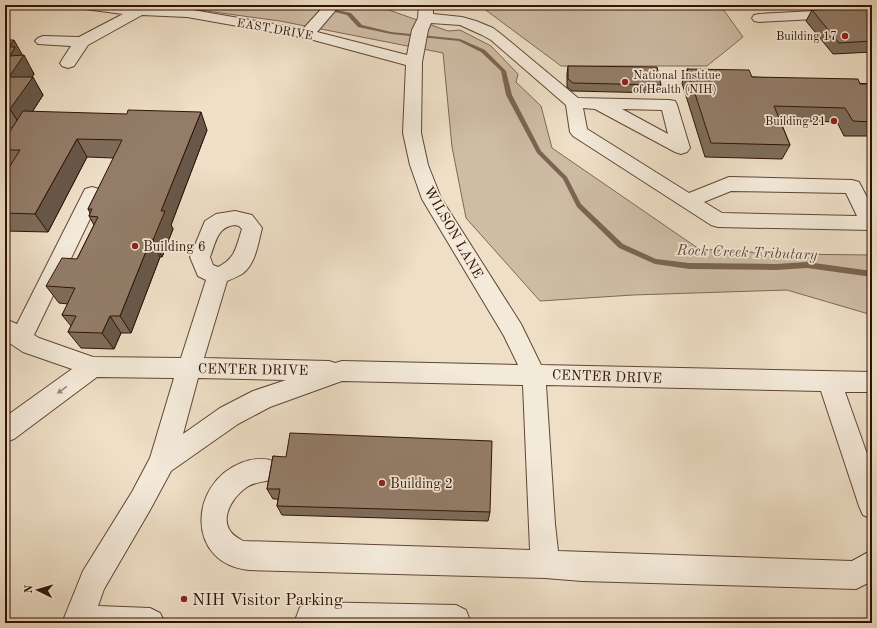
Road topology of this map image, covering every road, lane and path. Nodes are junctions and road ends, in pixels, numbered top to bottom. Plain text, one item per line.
1 (85, 5) edge
2 (332, 5) edge
3 (139, 10) junction
4 (872, 12) edge
5 (759, 18) dead end
6 (421, 25) edge
7 (308, 34) junction
8 (43, 41) dead end
9 (82, 42) junction
10 (68, 63) dead end
11 (574, 102) junction
12 (597, 103) dead end
13 (92, 194) dead end
14 (688, 201) junction
15 (218, 276) dead end
16 (13, 333) edge
17 (93, 367) junction
18 (189, 368) junction
19 (342, 371) junction
20 (534, 374) junction
21 (872, 382) edge
22 (830, 383) junction
23 (5, 432) edge
24 (162, 462) junction
25 (264, 470) dead end
26 (872, 506) edge
27 (545, 564) junction
28 (872, 564) edge
29 (77, 622) edge
30 (150, 623) edge
31 (309, 623) edge
32 (456, 623) edge

1 - 3 street, EAST DRIVE
2 - 7 street
3 - 7 street, EAST DRIVE
3 - 9 street
4 - 5 street
6 - 7 street, EAST DRIVE
6 - 11 street, EAST DRIVE
6 - 20 street, WILSON LANE
8 - 9 street
9 - 10 street
11 - 12 street
11 - 14 street
13 - 16 street
14 - 14 street
15 - 18 street
16 - 17 street
17 - 18 street
17 -> 23 street
18 - 19 street, CENTER DRIVE
18 - 24 street, CENTER DRIVE
19 - 20 street, CENTER DRIVE
19 - 24 street, CENTER DRIVE
20 - 22 street, CENTER DRIVE
20 - 27 street
21 - 22 street, CENTER DRIVE
22 - 26 street
24 - 29 street, CENTER DRIVE
25 - 27 street
27 - 28 street
29 - 30 street
31 - 32 street

